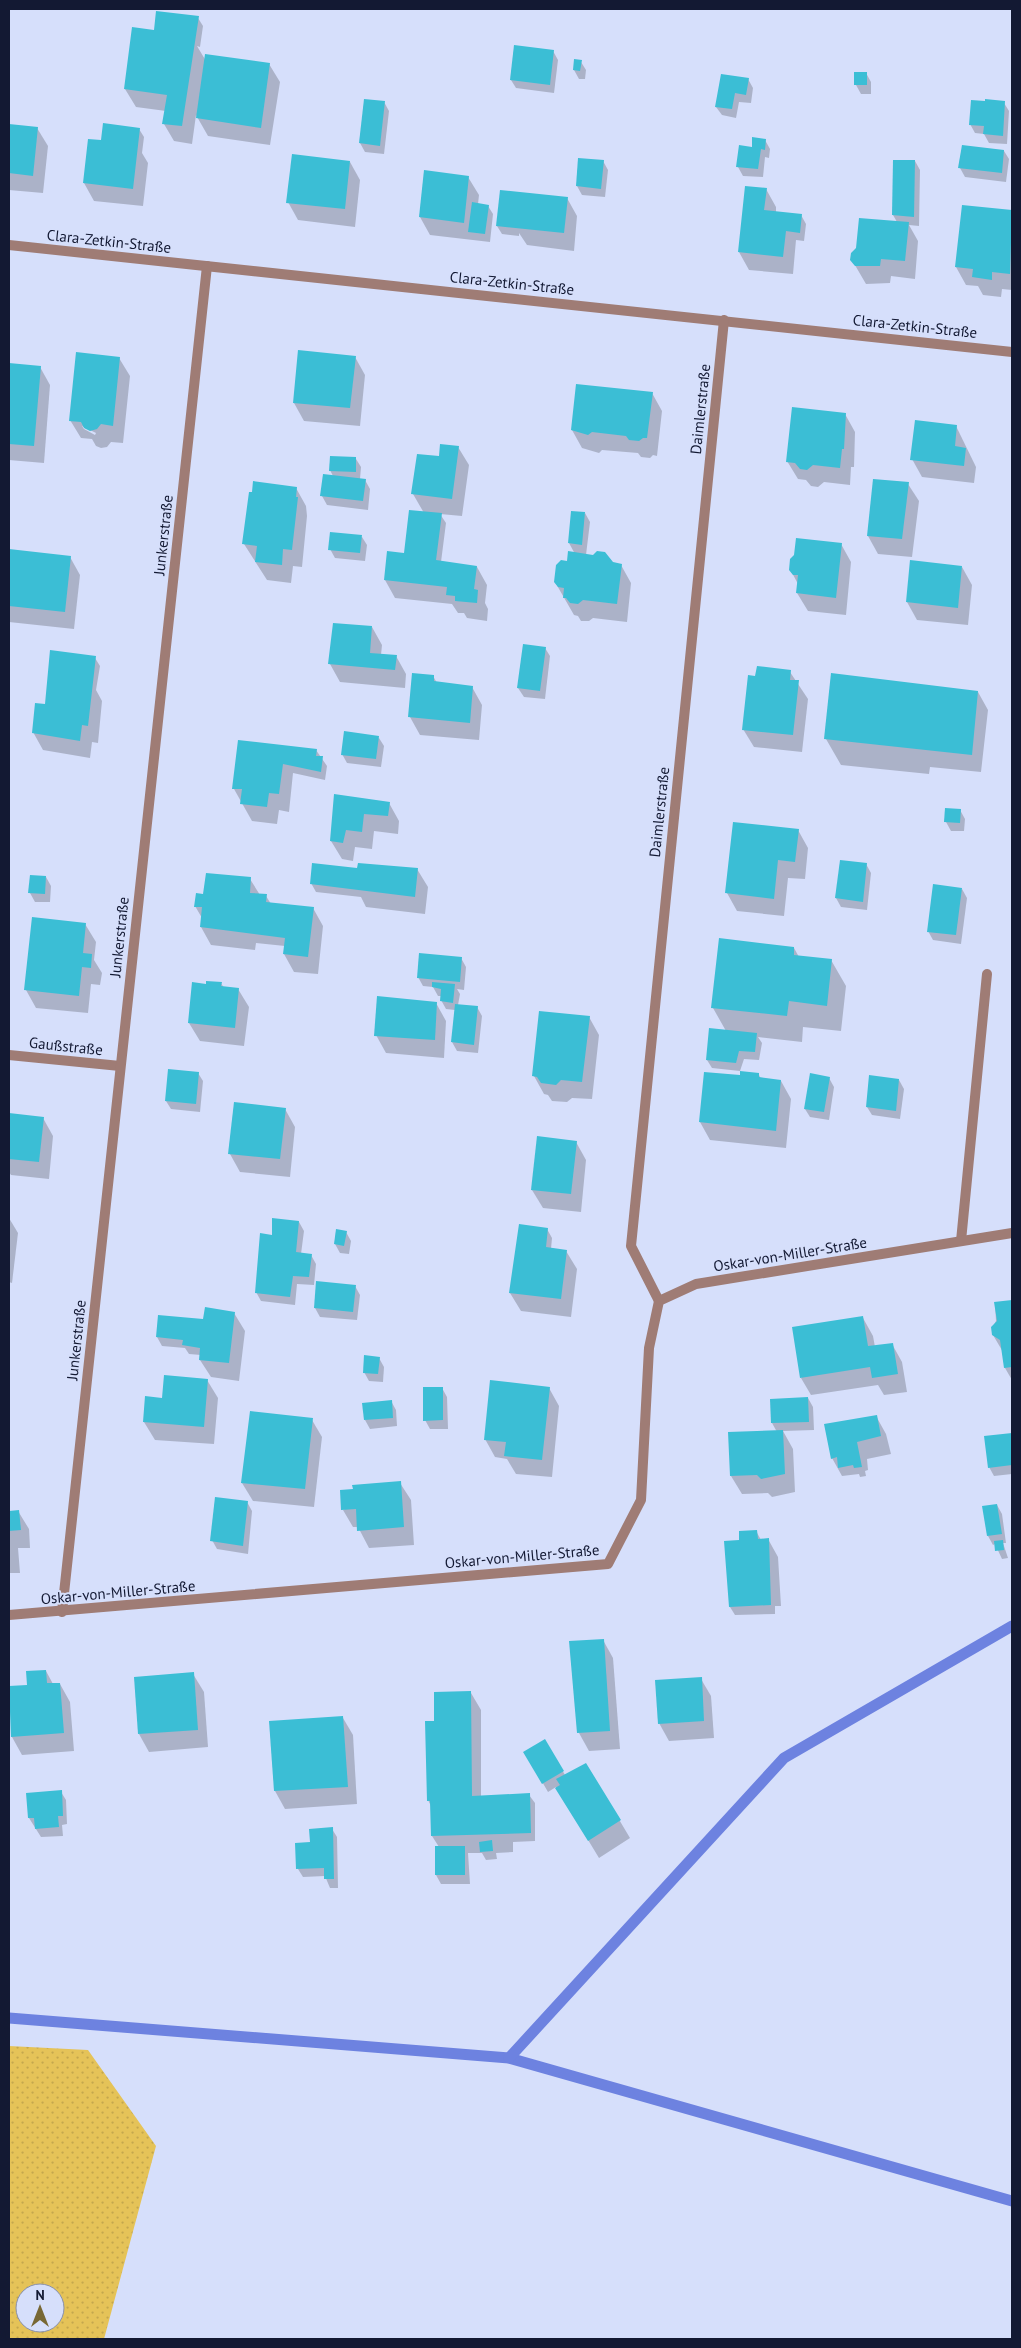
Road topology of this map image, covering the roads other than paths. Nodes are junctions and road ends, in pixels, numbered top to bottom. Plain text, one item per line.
1 (9, 245) edge
2 (207, 266) junction
3 (724, 320) junction
4 (1012, 352) edge
5 (987, 974) dead end
6 (9, 1055) edge
7 (120, 1066) junction
8 (1012, 1233) edge
9 (961, 1241) junction
10 (659, 1300) junction
11 (62, 1612) junction
12 (9, 1615) edge

1 - 2 street, Clara-Zetkin-Straße
2 - 3 street, Clara-Zetkin-Straße
2 - 7 street, Junkerstraße
3 - 4 street, Clara-Zetkin-Straße
3 - 10 street, Daimlerstraße
5 - 9 street
6 - 7 street, Gaußstraße
7 - 11 street, Junkerstraße
8 - 9 street, Oskar-von-Miller-Straße
9 - 10 street, Oskar-von-Miller-Straße
10 - 11 street, Oskar-von-Miller-Straße
11 - 12 street, Oskar-von-Miller-Straße

